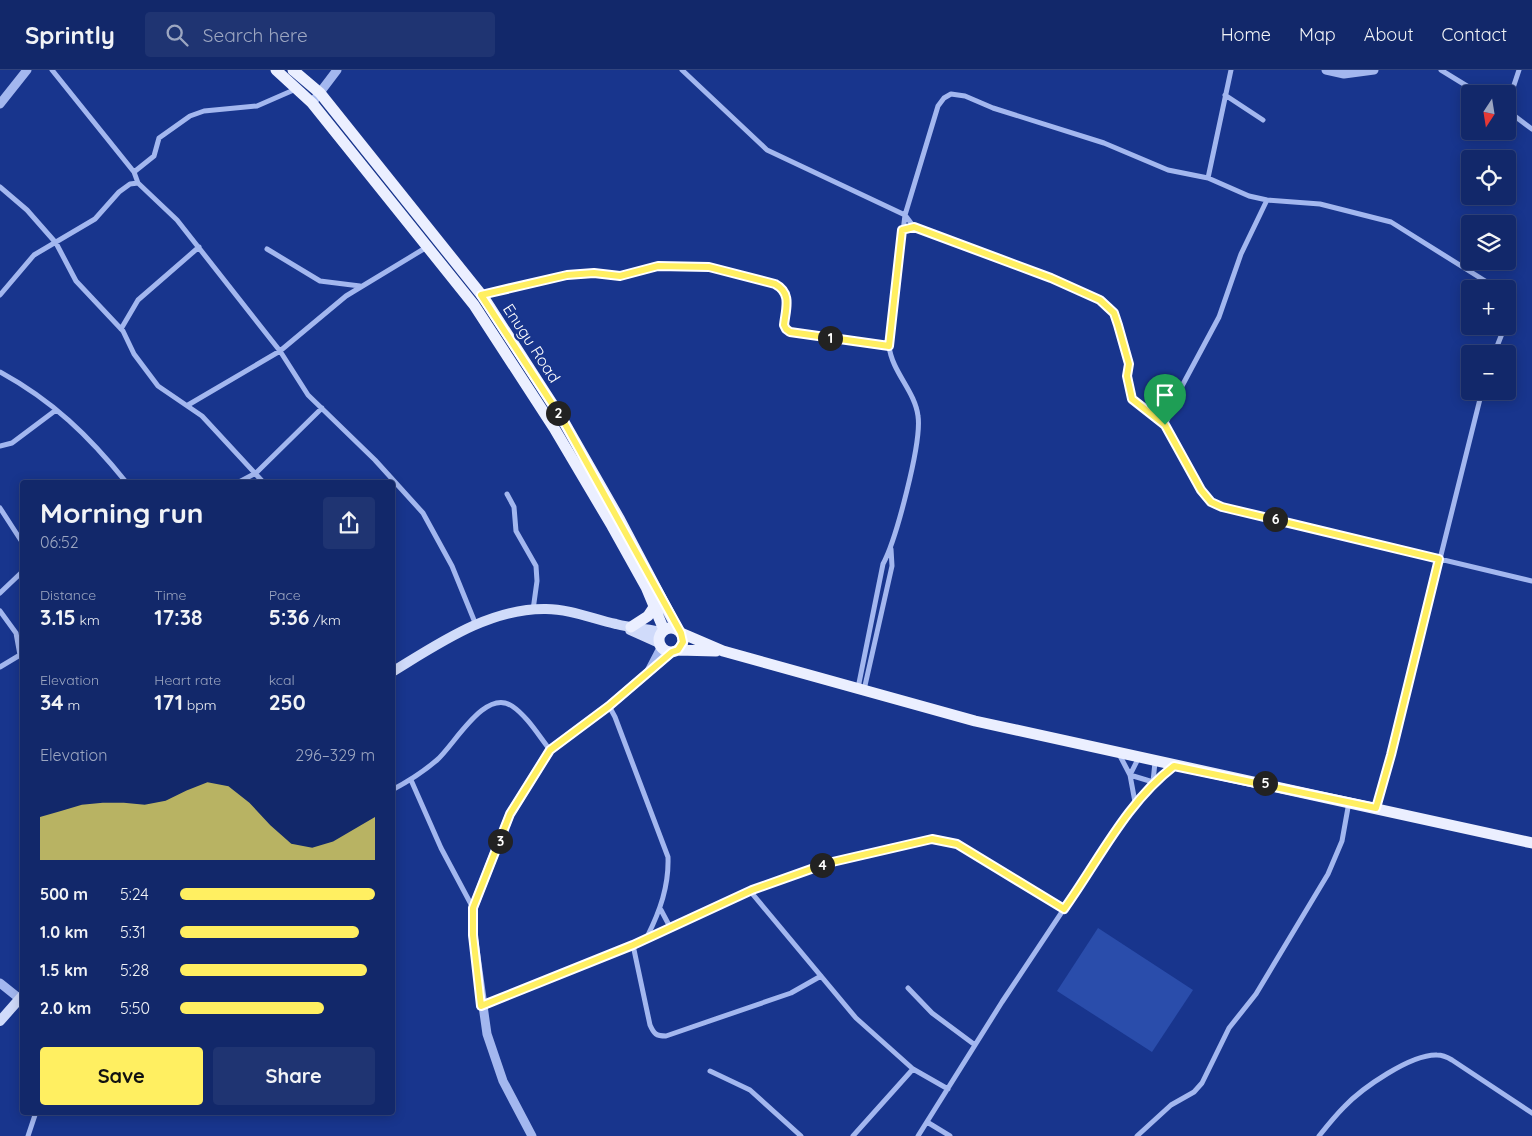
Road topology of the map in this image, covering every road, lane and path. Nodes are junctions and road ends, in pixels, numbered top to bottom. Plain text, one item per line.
1 (27, 70) edge
2 (52, 70) edge
3 (276, 70) edge
4 (293, 70) edge
5 (337, 70) edge
6 (682, 70) edge
7 (1232, 70) edge
8 (1326, 70) edge
9 (1374, 70) edge
10 (1441, 70) edge
11 (1519, 70) edge
12 (1465, 85) edge
13 (1514, 85) edge
14 (296, 88) junction
15 (320, 93) junction
16 (1225, 95) junction
17 (312, 103) junction
18 (0, 104) edge
19 (1516, 117) edge
20 (1262, 120) dead end
21 (1532, 129) edge
22 (134, 172) junction
23 (1208, 178) junction
24 (138, 183) junction
25 (0, 187) edge
26 (1267, 200) junction
27 (905, 215) junction
28 (914, 227) junction
29 (902, 230) junction
30 (56, 243) junction
31 (198, 247) junction
32 (428, 247) junction
33 (267, 250) dead end
34 (1484, 280) edge
35 (361, 286) junction
36 (0, 295) edge
37 (481, 295) junction
38 (121, 329) junction
39 (889, 346) junction
40 (280, 351) junction
41 (0, 372) edge
42 (1480, 400) edge
43 (188, 405) junction
44 (322, 408) junction
45 (56, 410) junction
46 (1165, 425) junction
47 (0, 446) edge
48 (256, 473) junction
49 (124, 480) edge
50 (243, 480) edge
51 (261, 480) edge
52 (393, 480) edge
53 (397, 484) edge
54 (507, 494) dead end
55 (0, 508) edge
56 (20, 539) edge
57 (891, 548) junction
58 (1439, 559) junction
59 (20, 574) edge
60 (1532, 581) edge
61 (0, 593) edge
62 (654, 607) junction
63 (533, 610) junction
64 (0, 611) edge
65 (476, 625) junction
66 (617, 625) junction
67 (631, 627) junction
68 (680, 631) junction
69 (666, 642) junction
70 (20, 651) edge
71 (723, 651) junction
72 (20, 656) edge
73 (0, 667) edge
74 (395, 670) edge
75 (861, 689) junction
76 (609, 706) junction
77 (550, 750) junction
78 (1119, 754) junction
79 (1138, 759) junction
80 (1155, 762) junction
81 (1174, 766) junction
82 (1130, 775) junction
83 (412, 780) junction
84 (1154, 782) junction
85 (395, 788) edge
86 (1135, 802) junction
87 (1349, 802) junction
88 (1376, 808) junction
89 (1532, 843) edge
90 (750, 891) junction
91 (473, 908) junction
92 (1064, 909) junction
93 (661, 910) junction
94 (670, 927) junction
95 (646, 938) junction
96 (633, 945) junction
97 (821, 976) junction
98 (0, 983) edge
99 (908, 988) dead end
100 (20, 998) edge
101 (20, 1001) edge
102 (481, 1006) junction
103 (0, 1021) edge
104 (975, 1045) junction
105 (913, 1069) junction
106 (710, 1071) dead end
107 (948, 1089) junction
108 (1532, 1113) edge
109 (35, 1115) edge
110 (927, 1122) junction
111 (28, 1136) edge
112 (532, 1136) edge
113 (801, 1136) edge
114 (853, 1136) edge
115 (918, 1136) edge
116 (950, 1136) edge
117 (1137, 1136) edge
118 (1319, 1136) edge

1 - 18 street
2 - 22 street
3 - 14 main road
4 - 15 main road, Enugu Road
5 - 15 street
6 - 27 street
7 - 16 street
8 - 9 street
10 - 12 street
11 - 13 street
14 - 17 main road
14 - 22 street
15 - 17 street
15 - 37 main road, Enugu Road
16 - 20 street
16 - 23 street
17 - 32 main road
19 - 21 street
22 - 24 street
23 - 26 street
23 - 27 street
24 - 30 street
24 - 31 street
25 - 30 street
26 - 34 street
26 - 46 street
27 - 28 street
27 - 29 street
28 - 29 street
28 - 46 street
29 - 39 street
30 - 36 street
30 - 38 street
31 - 38 street
31 - 40 street
32 - 35 street
32 - 62 main road
33 - 35 street
35 - 40 street
37 - 39 street
37 - 68 main road, Enugu Road
38 - 43 street
39 - 57 street
40 - 43 street
40 - 44 street
41 - 45 street
42 - 58 street
43 - 48 street
44 - 48 street
44 - 52 street
45 - 47 street
45 - 49 street
46 - 58 street
48 - 50 street
48 - 51 street
53 - 65 street
54 - 63 street
55 - 56 street
57 - 75 street
57 - 75 street
58 - 60 street
58 - 88 street
59 - 61 street
62 - 67 main road
62 - 69 main road
63 - 65 main road
63 - 66 main road
64 - 70 street
65 - 74 main road
66 - 67 main road
66 - 69 main road
67 - 69 main road
68 - 69 main road
68 - 69 main road
68 - 71 main road
69 - 71 main road
69 - 76 street
71 - 75 main road
72 - 73 street
75 - 78 main road
76 - 77 street
76 - 93 street
77 - 83 street
77 - 91 street
78 - 79 main road
78 - 82 street
79 - 80 main road
79 - 82 street
80 - 81 main road
80 - 84 street
81 - 84 street
81 - 87 main road
82 - 84 street
82 - 86 street
83 - 85 street
83 - 91 street
84 - 86 street
86 - 92 street
87 - 88 main road
87 - 117 street
88 - 89 main road
90 - 92 street
90 - 94 street
90 - 97 street
91 - 102 street
92 - 104 street
93 - 94 street
93 - 95 street
94 - 95 street
95 - 96 street
96 - 97 street
96 - 102 street
97 - 105 street
98 - 100 street
99 - 104 street
101 - 103 main road
102 - 112 street
104 - 107 street
105 - 107 street
105 - 114 street
106 - 113 street
107 - 110 street
108 - 118 street
109 - 111 street
110 - 115 street
110 - 116 street

